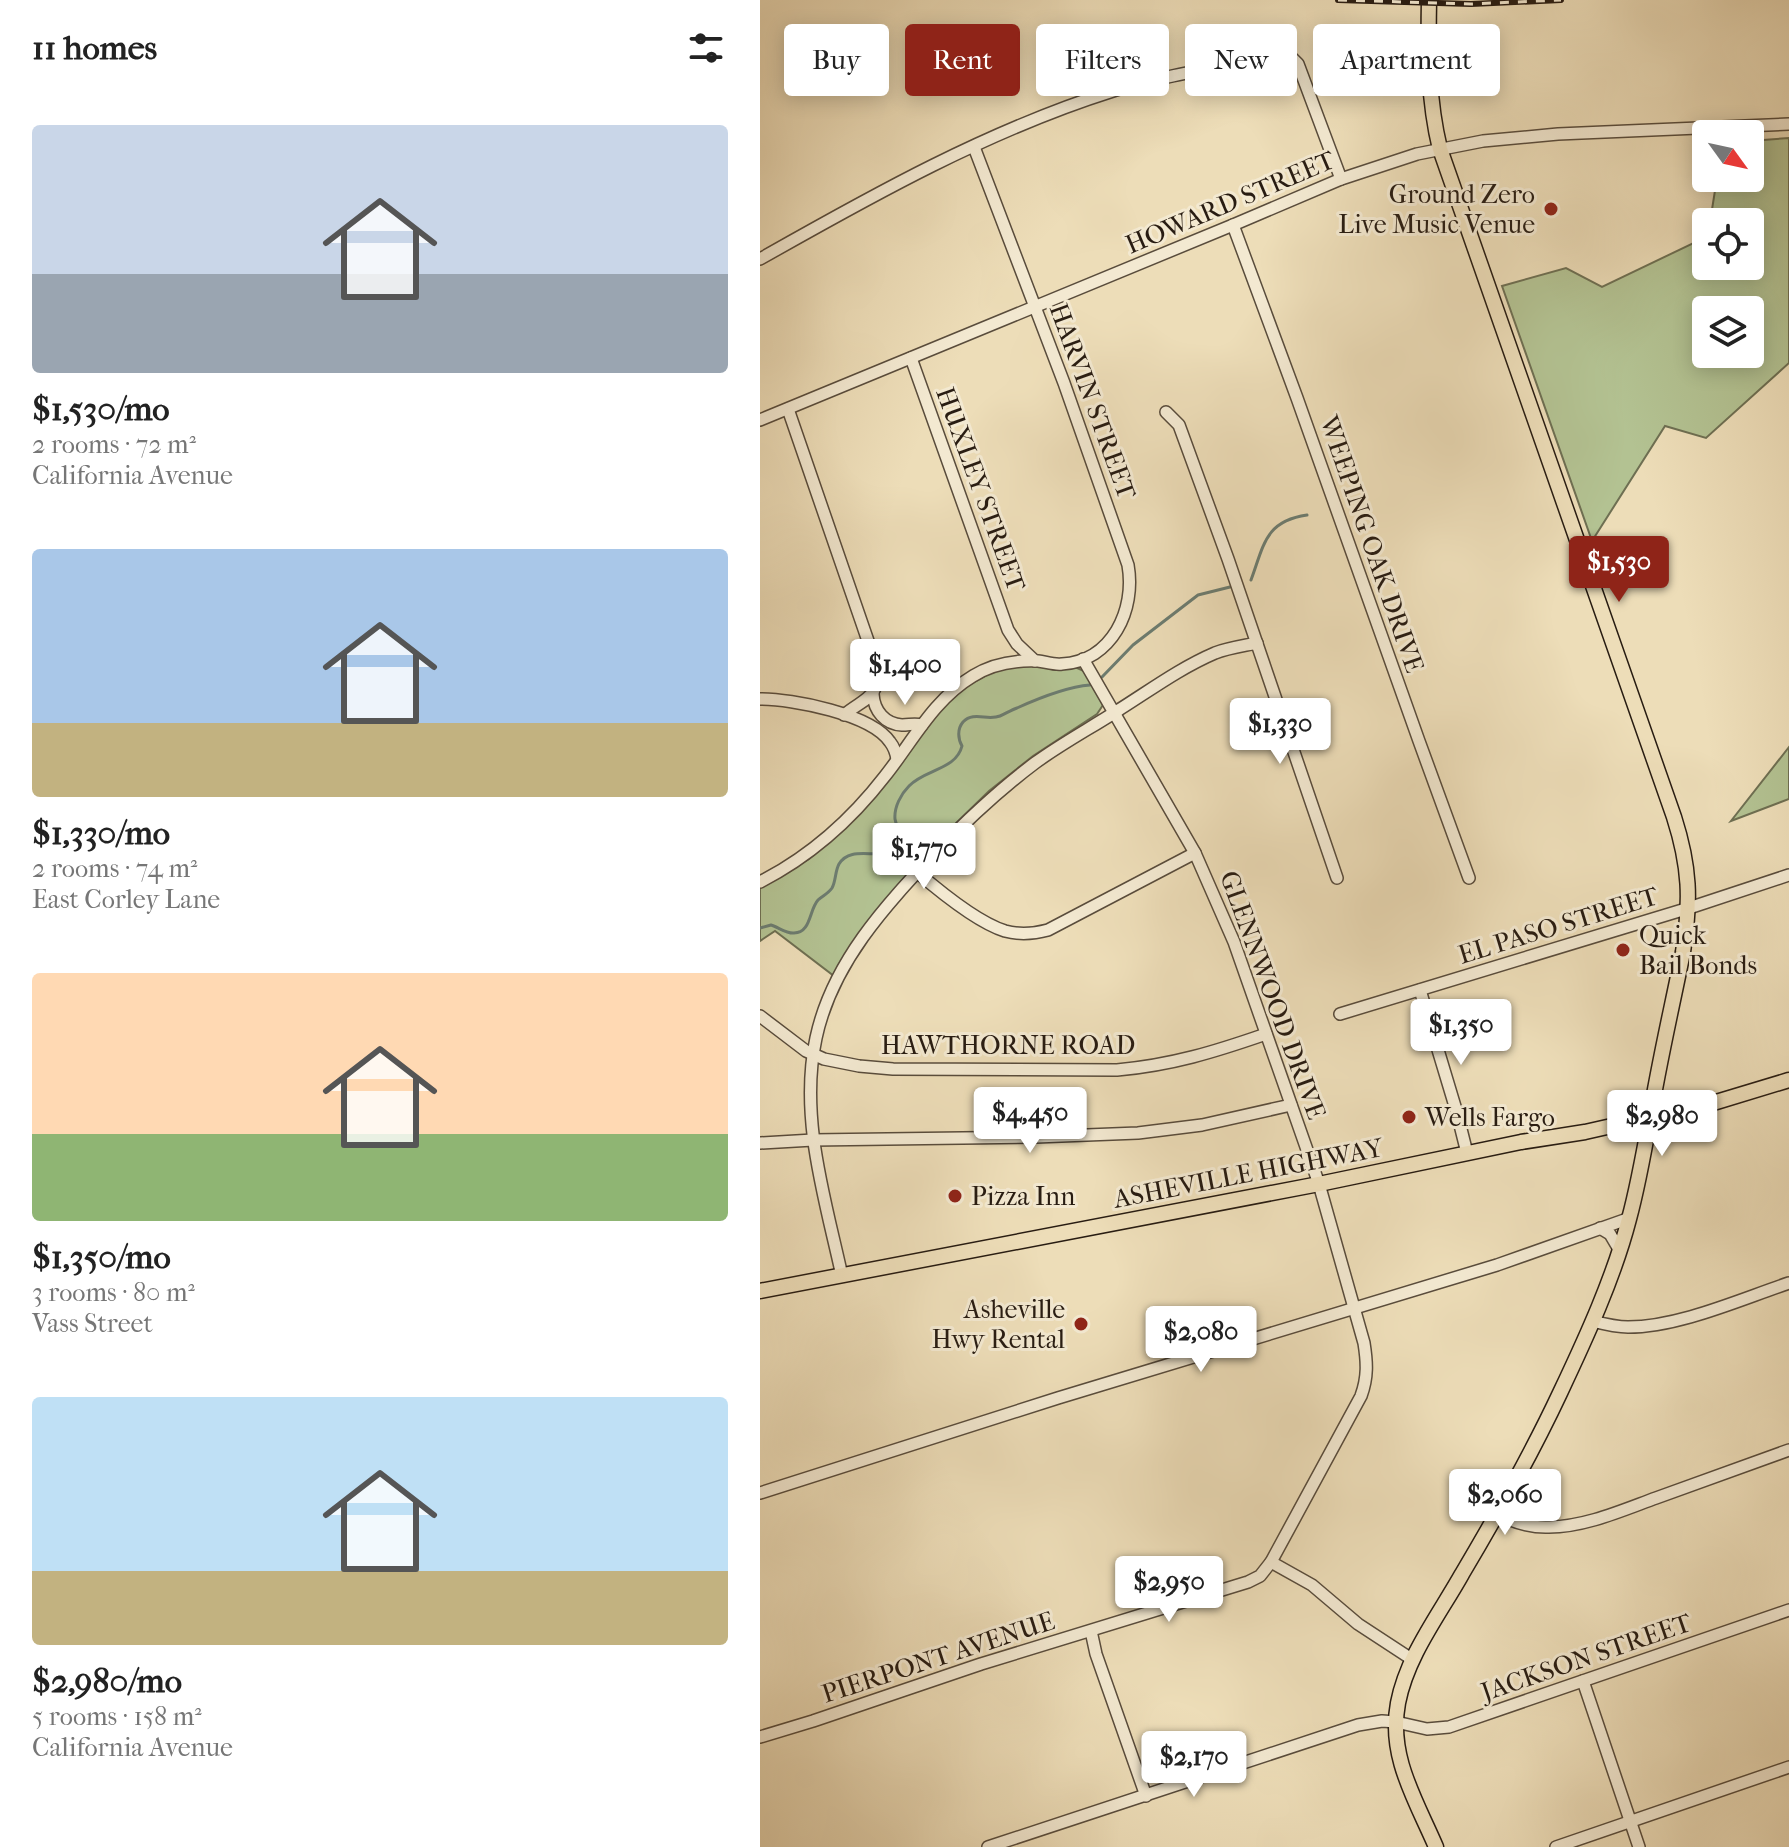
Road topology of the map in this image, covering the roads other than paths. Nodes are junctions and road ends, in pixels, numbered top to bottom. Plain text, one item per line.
1 (1429, 0) edge
2 (1789, 124) edge
3 (974, 147) junction
4 (1440, 149) junction
5 (1341, 179) junction
6 (1233, 225) junction
7 (760, 259) edge
8 (1035, 307) junction
9 (911, 358) junction
10 (788, 409) junction
11 (1166, 412) dead end
12 (760, 420) edge
13 (1010, 634) junction
14 (1257, 643) junction
15 (1083, 659) junction
16 (1035, 661) junction
17 (997, 665) junction
18 (760, 687) edge
19 (873, 694) junction
20 (760, 699) edge
21 (781, 700) junction
22 (1114, 713) junction
23 (844, 715) junction
24 (922, 725) junction
25 (897, 759) junction
26 (1195, 853) junction
27 (917, 872) junction
28 (1789, 875) edge
29 (1337, 878) dead end
30 (1469, 878) dead end
31 (760, 882) edge
32 (1689, 908) junction
33 (1420, 990) junction
34 (1340, 1014) dead end
35 (760, 1016) edge
36 (1266, 1034) junction
37 (813, 1054) junction
38 (1789, 1080) edge
39 (1291, 1105) junction
40 (1650, 1118) junction
41 (813, 1140) junction
42 (760, 1143) edge
43 (1467, 1153) junction
44 (1319, 1184) junction
45 (1630, 1218) junction
46 (1600, 1228) junction
47 (1620, 1251) junction
48 (842, 1276) junction
49 (1789, 1283) edge
50 (760, 1291) edge
51 (1354, 1310) junction
52 (1592, 1321) junction
53 (1789, 1450) edge
54 (760, 1493) edge
55 (1496, 1514) junction
56 (1271, 1562) junction
57 (1789, 1610) edge
58 (1091, 1631) junction
59 (1413, 1660) junction
60 (1583, 1681) junction
61 (1396, 1722) junction
62 (760, 1737) edge
63 (1789, 1767) edge
64 (1146, 1796) junction
65 (1631, 1821) junction
66 (988, 1847) edge
67 (1436, 1847) edge
68 (1556, 1847) edge
69 (1639, 1847) edge

1 - 4 main road
2 - 4 street, HOWARD STREET
3 - 5 street
3 - 7 street
3 - 8 street, HARVIN STREET
4 - 5 street, HOWARD STREET
4 - 32 main road
5 - 6 street, HOWARD STREET
6 - 8 street, HOWARD STREET
6 - 30 street, WEEPING OAK DRIVE
8 - 9 street, HOWARD STREET
8 - 15 street, HARVIN STREET
9 - 10 street, HOWARD STREET
9 - 13 street, HUXLEY STREET
10 - 12 street, HOWARD STREET
10 - 19 street
11 - 14 street
13 - 16 street, HUXLEY STREET
13 - 17 street
14 - 22 street
14 - 29 street
15 - 16 street
15 - 22 street, GLENNWOOD DRIVE
16 - 17 street
17 - 24 street
18 - 21 street
19 - 23 street
19 - 24 street
20 - 21 street
21 - 23 street
22 - 26 street, GLENNWOOD DRIVE
22 - 27 street
23 - 25 street
24 - 25 street
25 - 31 street
26 - 27 street
26 - 36 street, GLENNWOOD DRIVE
27 - 37 street
28 - 32 street, EL PASO STREET
32 - 33 street, EL PASO STREET
32 - 40 main road
33 - 34 street, EL PASO STREET
33 - 43 street
35 - 37 street, HAWTHORNE ROAD
36 - 37 street, HAWTHORNE ROAD
36 - 39 street, GLENNWOOD DRIVE
37 - 41 street
38 - 40 main road, ASHEVILLE HIGHWAY
39 - 41 street
39 - 44 street, GLENNWOOD DRIVE
40 - 43 main road, ASHEVILLE HIGHWAY
40 - 45 main road
41 - 42 street
41 - 48 street
43 - 44 main road, ASHEVILLE HIGHWAY
44 - 48 main road, ASHEVILLE HIGHWAY
44 - 51 street, GLENNWOOD DRIVE
45 - 46 street
45 - 47 main road
46 - 47 street
46 - 51 street
47 - 52 main road
48 - 50 main road, ASHEVILLE HIGHWAY
49 - 52 street
51 - 54 street
51 - 56 street, PIERPONT AVENUE
52 - 55 main road
53 - 55 street
55 - 59 main road
56 - 58 street, PIERPONT AVENUE
56 - 59 street
57 - 60 street, JACKSON STREET
58 - 62 street, PIERPONT AVENUE
58 - 64 street
59 - 61 main road
60 - 61 street, JACKSON STREET
60 - 65 street
61 - 64 street, JACKSON STREET
61 - 67 main road
63 - 65 street
64 - 66 street, JACKSON STREET
65 - 68 street
65 - 69 street

